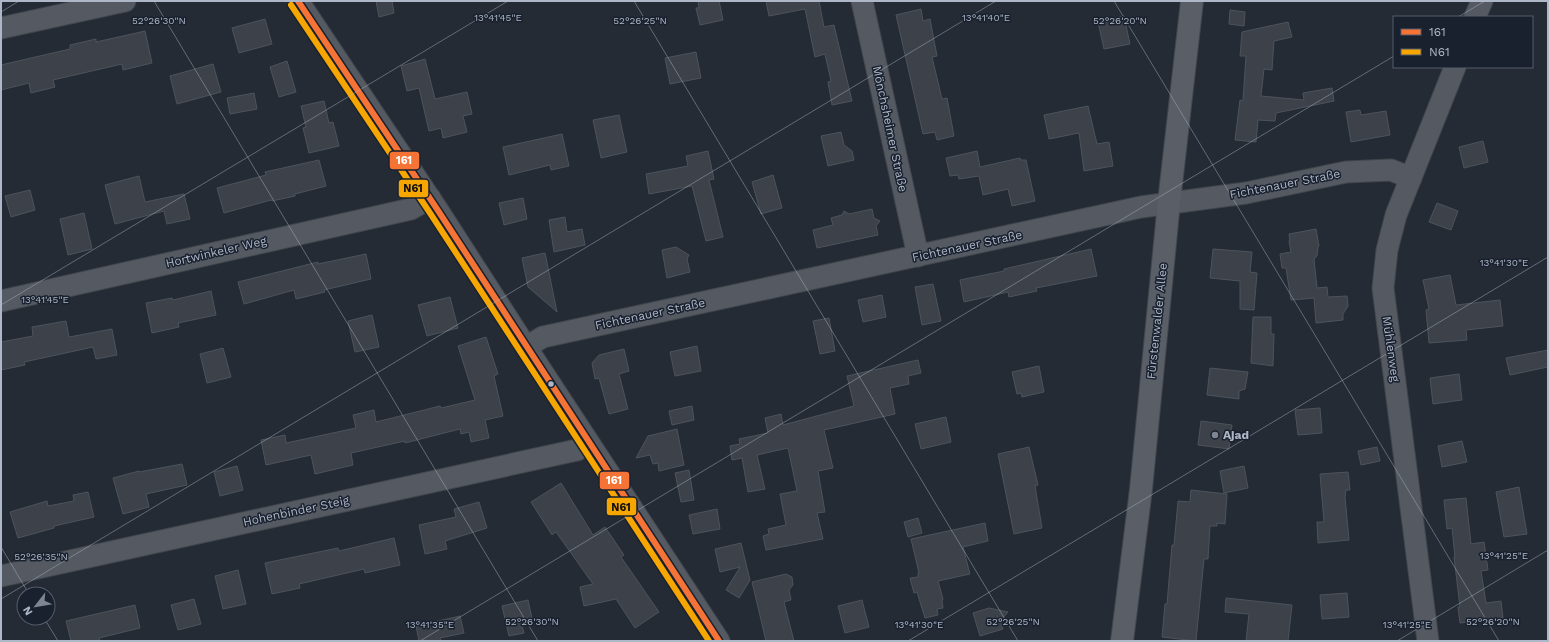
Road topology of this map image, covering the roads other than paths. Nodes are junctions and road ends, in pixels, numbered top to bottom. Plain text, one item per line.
1 (125, 1) edge
2 (298, 1) edge
3 (862, 1) edge
4 (1192, 1) edge
5 (1482, 1) edge
6 (1475, 16) edge
7 (1, 28) edge
8 (1455, 68) edge
9 (1411, 178) junction
10 (430, 198) junction
11 (1169, 202) junction
12 (918, 256) junction
13 (1, 300) edge
14 (526, 347) junction
15 (589, 443) junction
16 (1, 576) edge
17 (719, 641) edge
18 (1122, 641) edge
19 (1428, 641) edge

1 - 7 street
2 - 10 street
3 - 12 street, Mönchsheimer Straße
4 - 11 main road, Fürstenwalder Allee
5 - 6 street
8 - 9 street, Mühlenweg
9 - 11 street, Fichtenauer Straße
9 - 19 street, Mühlenweg
10 - 13 street, Hortwinkeler Weg
10 - 14 street
11 - 12 street, Fichtenauer Straße
11 - 18 main road, Fürstenwalder Allee
12 - 14 street, Fichtenauer Straße
14 - 15 street
15 - 16 street, Hohenbinder Steig
15 - 17 street

